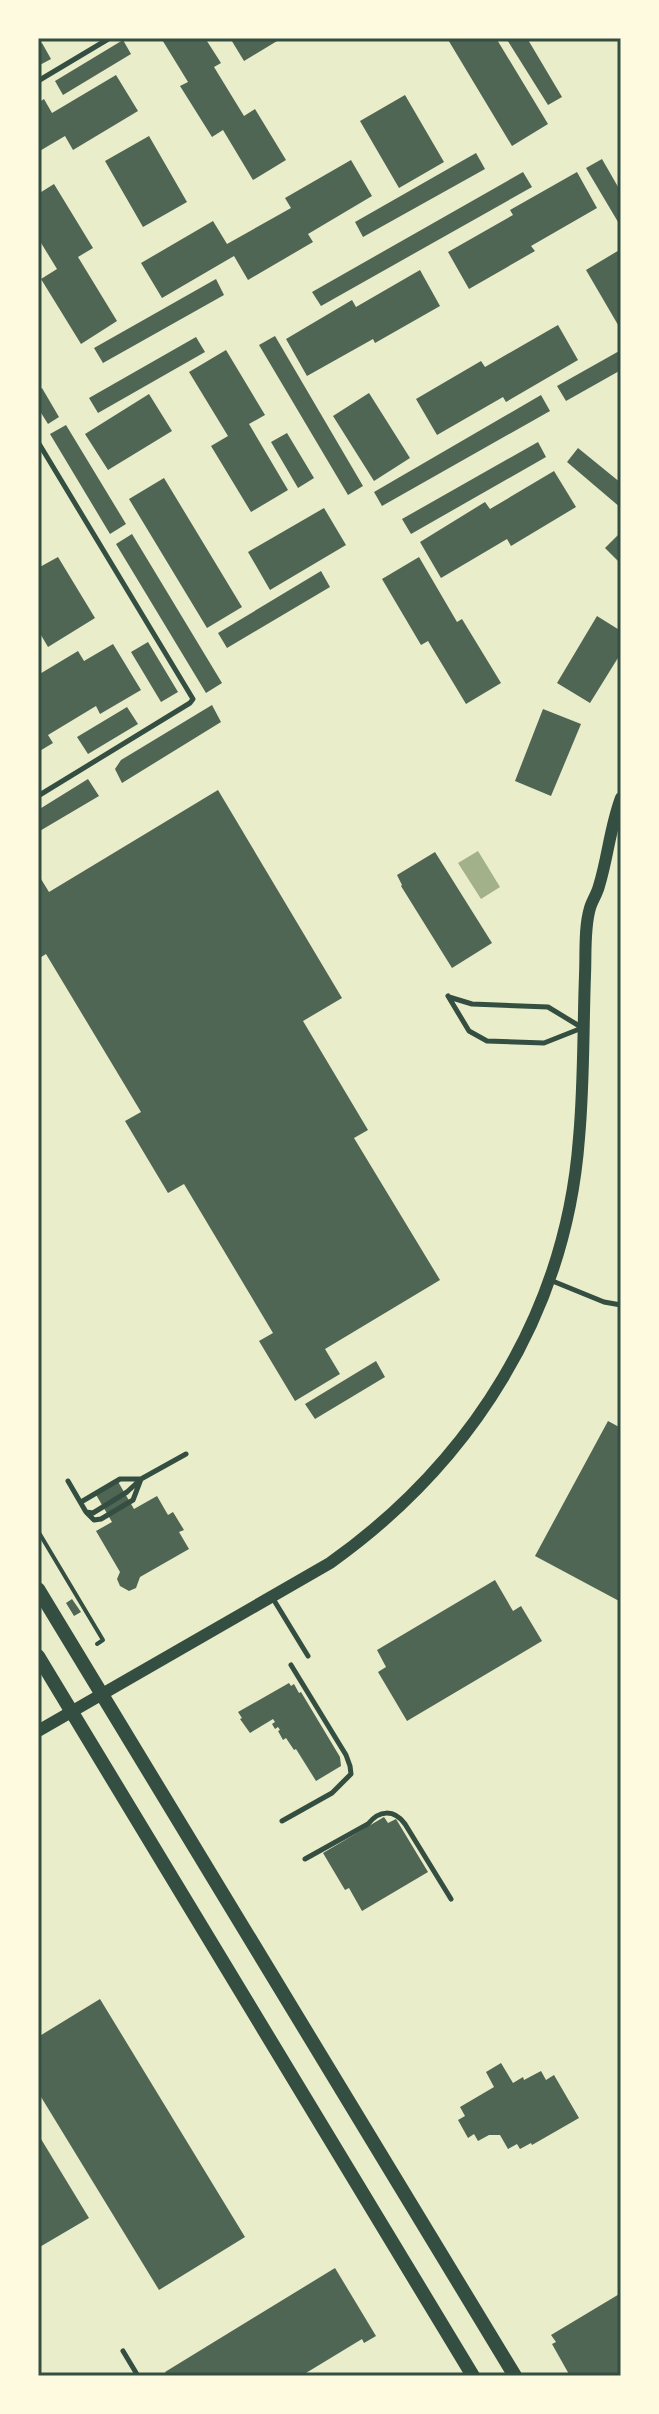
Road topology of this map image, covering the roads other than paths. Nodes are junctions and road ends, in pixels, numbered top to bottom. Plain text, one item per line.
1 (110, 38) edge
2 (38, 81) edge
3 (38, 442) edge
4 (38, 796) edge
5 (621, 798) edge
6 (583, 1028) junction
7 (549, 1280) junction
8 (621, 1305) edge
9 (186, 1454) dead end
10 (141, 1479) junction
11 (68, 1481) dead end
12 (81, 1502) junction
13 (38, 1589) edge
14 (272, 1596) junction
15 (38, 1656) edge
16 (308, 1656) dead end
17 (291, 1665) dead end
18 (101, 1694) junction
19 (72, 1711) junction
20 (38, 1731) edge
21 (282, 1821) dead end
22 (305, 1859) dead end
23 (451, 1899) dead end
24 (123, 2351) dead end
25 (138, 2376) edge
26 (473, 2376) edge
27 (515, 2376) edge

1 - 2 lane
3 - 4 lane
5 - 6 street
6 - 6 lane
6 - 7 street
7 - 8 lane
7 - 14 street
9 - 10 lane
10 - 12 lane
10 - 12 lane
11 - 12 lane
13 - 18 main road
14 - 16 lane
14 - 18 street
15 - 19 main road
17 - 21 lane
18 - 19 street
18 - 27 main road
19 - 20 street
19 - 26 main road
22 - 23 lane
24 - 25 lane

